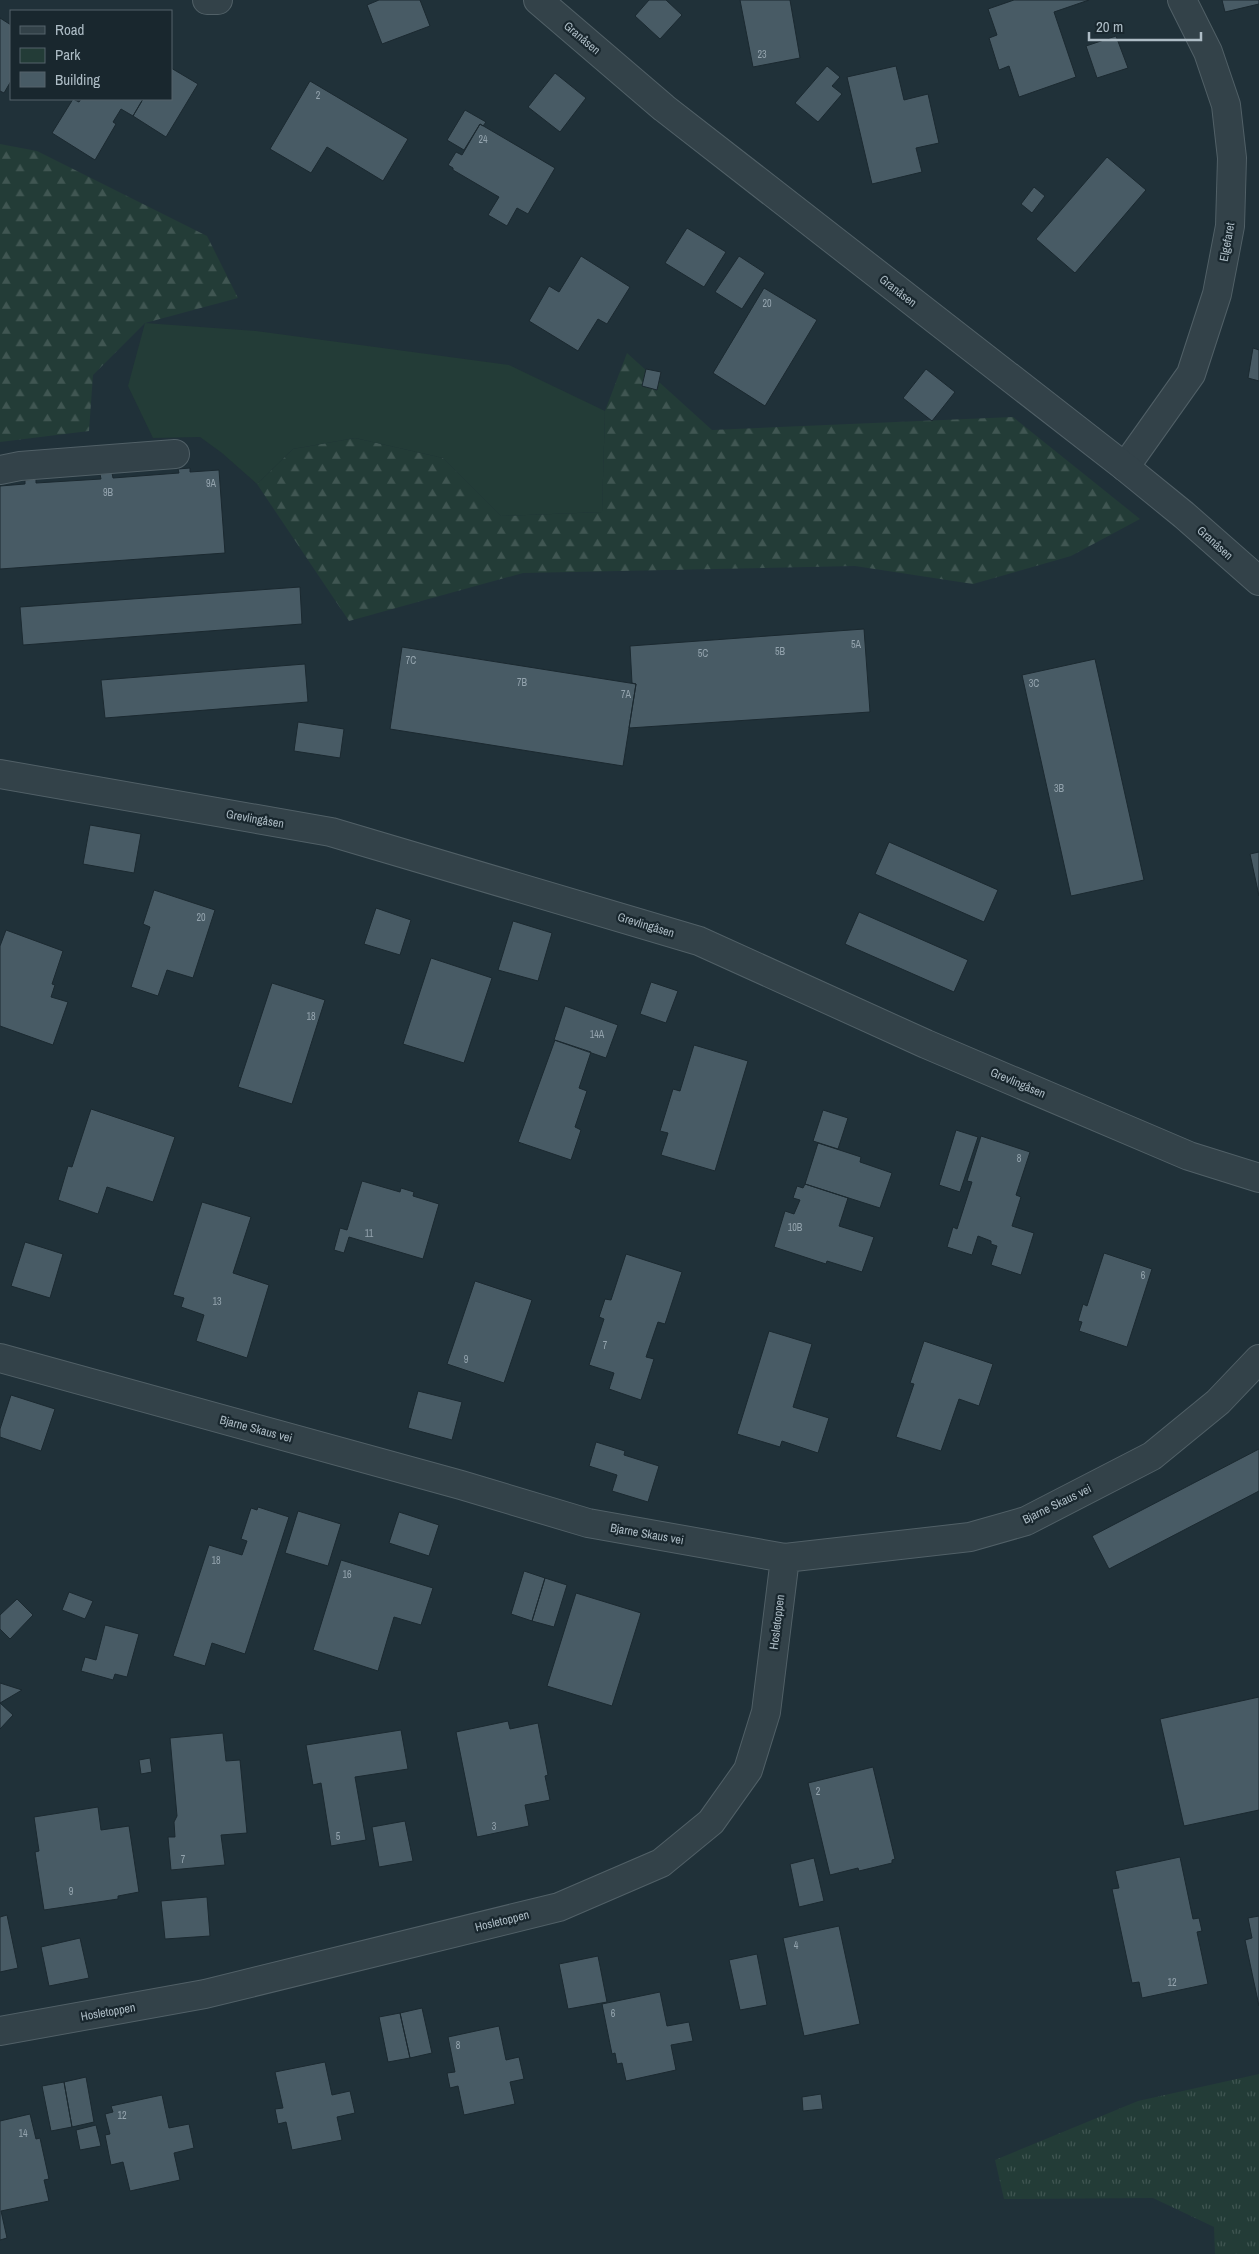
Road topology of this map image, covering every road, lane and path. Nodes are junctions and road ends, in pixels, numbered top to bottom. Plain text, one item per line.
1 (206, 0) edge
2 (218, 0) edge
3 (538, 0) edge
4 (1182, 0) edge
5 (175, 454) dead end
6 (1125, 467) junction
7 (0, 470) edge
8 (1259, 581) edge
9 (0, 774) edge
10 (1259, 1178) edge
11 (0, 1358) edge
12 (1259, 1359) edge
13 (785, 1558) junction
14 (0, 2031) edge

1 - 2 street
3 - 6 street, Granåsen
4 - 6 street, Elgefaret
5 - 7 street
6 - 8 street, Granåsen
9 - 10 street, Grevlingåsen
11 - 13 street, Bjarne Skaus vei
12 - 13 street, Bjarne Skaus vei
13 - 14 street, Hosletoppen

